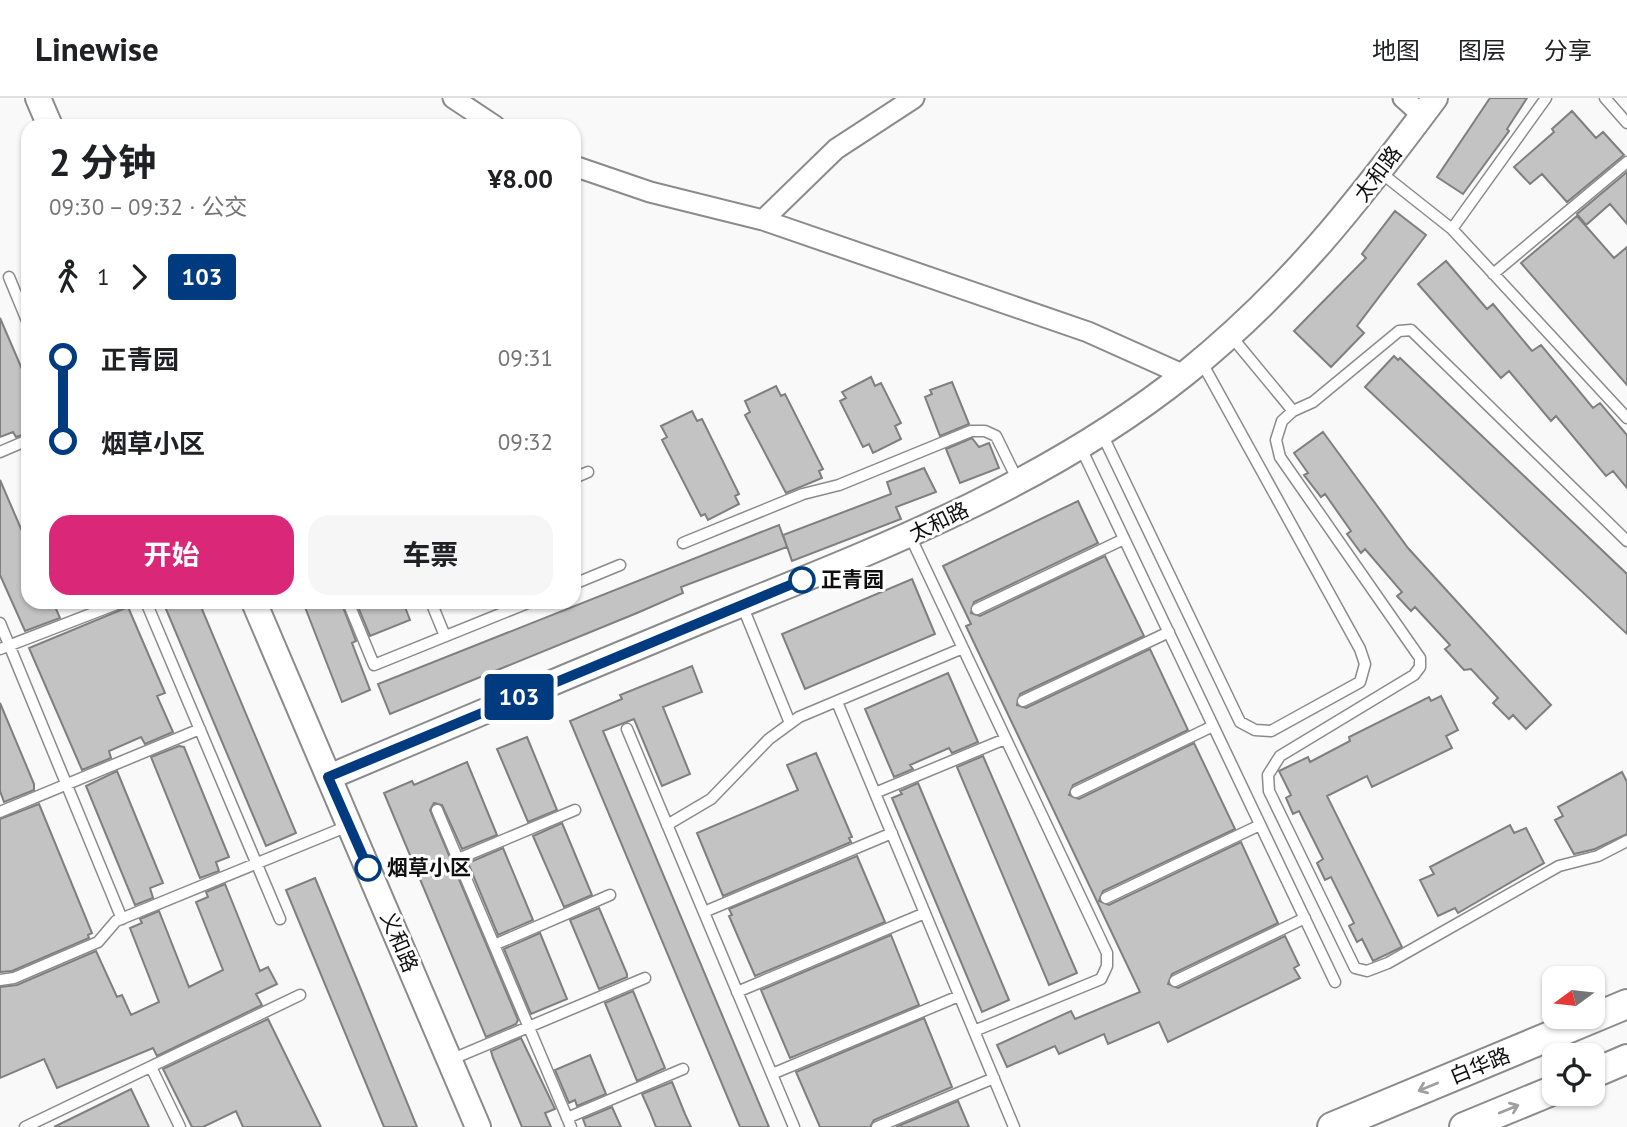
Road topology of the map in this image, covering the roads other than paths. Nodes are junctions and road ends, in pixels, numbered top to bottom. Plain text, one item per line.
1 (38, 98) edge
2 (453, 98) edge
3 (914, 98) edge
4 (1403, 98) edge
5 (1546, 98) edge
6 (1605, 98) edge
7 (1428, 107) edge
8 (47, 119) edge
9 (484, 119) edge
10 (1627, 123) edge
11 (1627, 162) edge
12 (581, 168) edge
13 (1379, 172) junction
14 (763, 220) junction
15 (1452, 229) junction
16 (1493, 274) junction
17 (9, 277) dead end
18 (21, 306) edge
19 (1231, 335) junction
20 (1192, 368) junction
21 (1293, 411) junction
22 (1627, 418) edge
23 (1101, 433) junction
24 (21, 443) edge
25 (1080, 446) junction
26 (0, 452) edge
27 (588, 472) dead end
28 (581, 475) edge
29 (1018, 482) junction
30 (909, 536) junction
31 (1124, 539) junction
32 (1627, 541) edge
33 (683, 543) dead end
34 (620, 565) dead end
35 (581, 581) edge
36 (742, 605) junction
37 (104, 609) edge
38 (149, 609) edge
39 (257, 609) edge
40 (351, 609) edge
41 (434, 609) edge
42 (499, 609) edge
43 (513, 609) edge
44 (977, 609) dead end
45 (501, 614) junction
46 (0, 622) edge
47 (1169, 632) junction
48 (445, 636) junction
49 (5, 648) edge
50 (963, 648) junction
51 (1023, 701) dead end
52 (837, 702) junction
53 (790, 723) junction
54 (1213, 726) junction
55 (200, 729) junction
56 (627, 729) dead end
57 (1005, 738) junction
58 (328, 777) junction
59 (67, 785) junction
60 (1076, 792) dead end
61 (875, 793) junction
62 (437, 810) dead end
63 (575, 810) dead end
64 (0, 813) edge
65 (349, 825) junction
66 (667, 825) junction
67 (1260, 825) junction
68 (892, 834) junction
69 (1627, 841) edge
70 (458, 859) junction
71 (257, 864) junction
72 (610, 895) dead end
73 (1107, 898) dead end
74 (704, 912) junction
75 (925, 913) junction
76 (1305, 918) junction
77 (122, 919) junction
78 (281, 919) dead end
79 (494, 944) junction
80 (645, 978) dead end
81 (0, 980) edge
82 (1174, 981) dead end
83 (1335, 982) dead end
84 (737, 992) junction
85 (300, 995) dead end
86 (959, 996) junction
87 (1627, 1004) edge
88 (529, 1027) junction
89 (974, 1031) junction
90 (1627, 1059) edge
91 (450, 1060) junction
92 (151, 1067) junction
93 (1605, 1068) edge
94 (683, 1069) dead end
95 (772, 1074) junction
96 (994, 1078) junction
97 (1542, 1095) edge
98 (569, 1122) edge
99 (25, 1127) edge
100 (180, 1127) edge
101 (478, 1127) edge
102 (794, 1127) edge
103 (877, 1127) edge
104 (1014, 1127) edge
105 (1332, 1127) edge
106 (1464, 1127) edge

1 - 8 street
2 - 9 street
3 - 14 street
4 - 7 street
5 - 15 lane
6 - 10 lane
7 - 13 street, 太和路
11 - 16 lane
12 - 14 street
13 - 15 lane
13 - 19 street, 太和路
14 - 20 street
15 - 16 lane
16 - 22 lane
17 - 18 lane
19 - 20 street, 太和路
19 - 21 lane
20 - 23 street, 太和路
20 - 23 lane
21 - 32 lane
21 - 69 lane
23 - 25 street, 太和路
24 - 26 lane
25 - 29 street, 太和路
25 - 31 lane
27 - 28 lane
29 - 30 street, 太和路
29 - 33 lane
30 - 36 street, 太和路
30 - 50 lane
31 - 44 lane
31 - 47 lane
34 - 35 lane
36 - 53 lane
36 - 58 street, 太和路
37 - 49 lane
38 - 55 lane
39 - 58 street, 义和路
40 - 48 lane
41 - 48 lane
42 - 45 lane
43 - 45 lane
45 - 48 lane
46 - 49 lane
47 - 51 lane
47 - 54 lane
49 - 59 lane
50 - 52 lane
50 - 57 lane
52 - 53 lane
52 - 61 lane
53 - 66 lane
54 - 60 lane
54 - 67 lane
55 - 59 lane
55 - 71 lane
56 - 66 lane
57 - 61 lane
57 - 89 lane
58 - 65 street, 义和路
59 - 64 lane
59 - 77 lane
61 - 68 lane
62 - 70 lane
63 - 70 lane
65 - 71 lane
65 - 91 street, 义和路
66 - 74 lane
67 - 73 lane
67 - 76 lane
68 - 74 lane
68 - 75 lane
70 - 79 lane
71 - 77 lane
71 - 78 lane
72 - 79 lane
74 - 84 lane
75 - 84 lane
75 - 86 lane
76 - 82 lane
76 - 83 lane
77 - 81 lane
79 - 88 lane
80 - 88 lane
84 - 95 lane
85 - 92 lane
86 - 89 lane
86 - 95 lane
87 -> 105 main road, 白华路
88 - 91 lane
88 - 98 lane
89 - 96 lane
90 - 93 main road
91 - 101 street, 义和路
92 - 99 lane
92 - 100 lane
94 - 98 lane
95 - 102 lane
96 - 103 lane
96 - 104 lane
106 -> 97 main road

